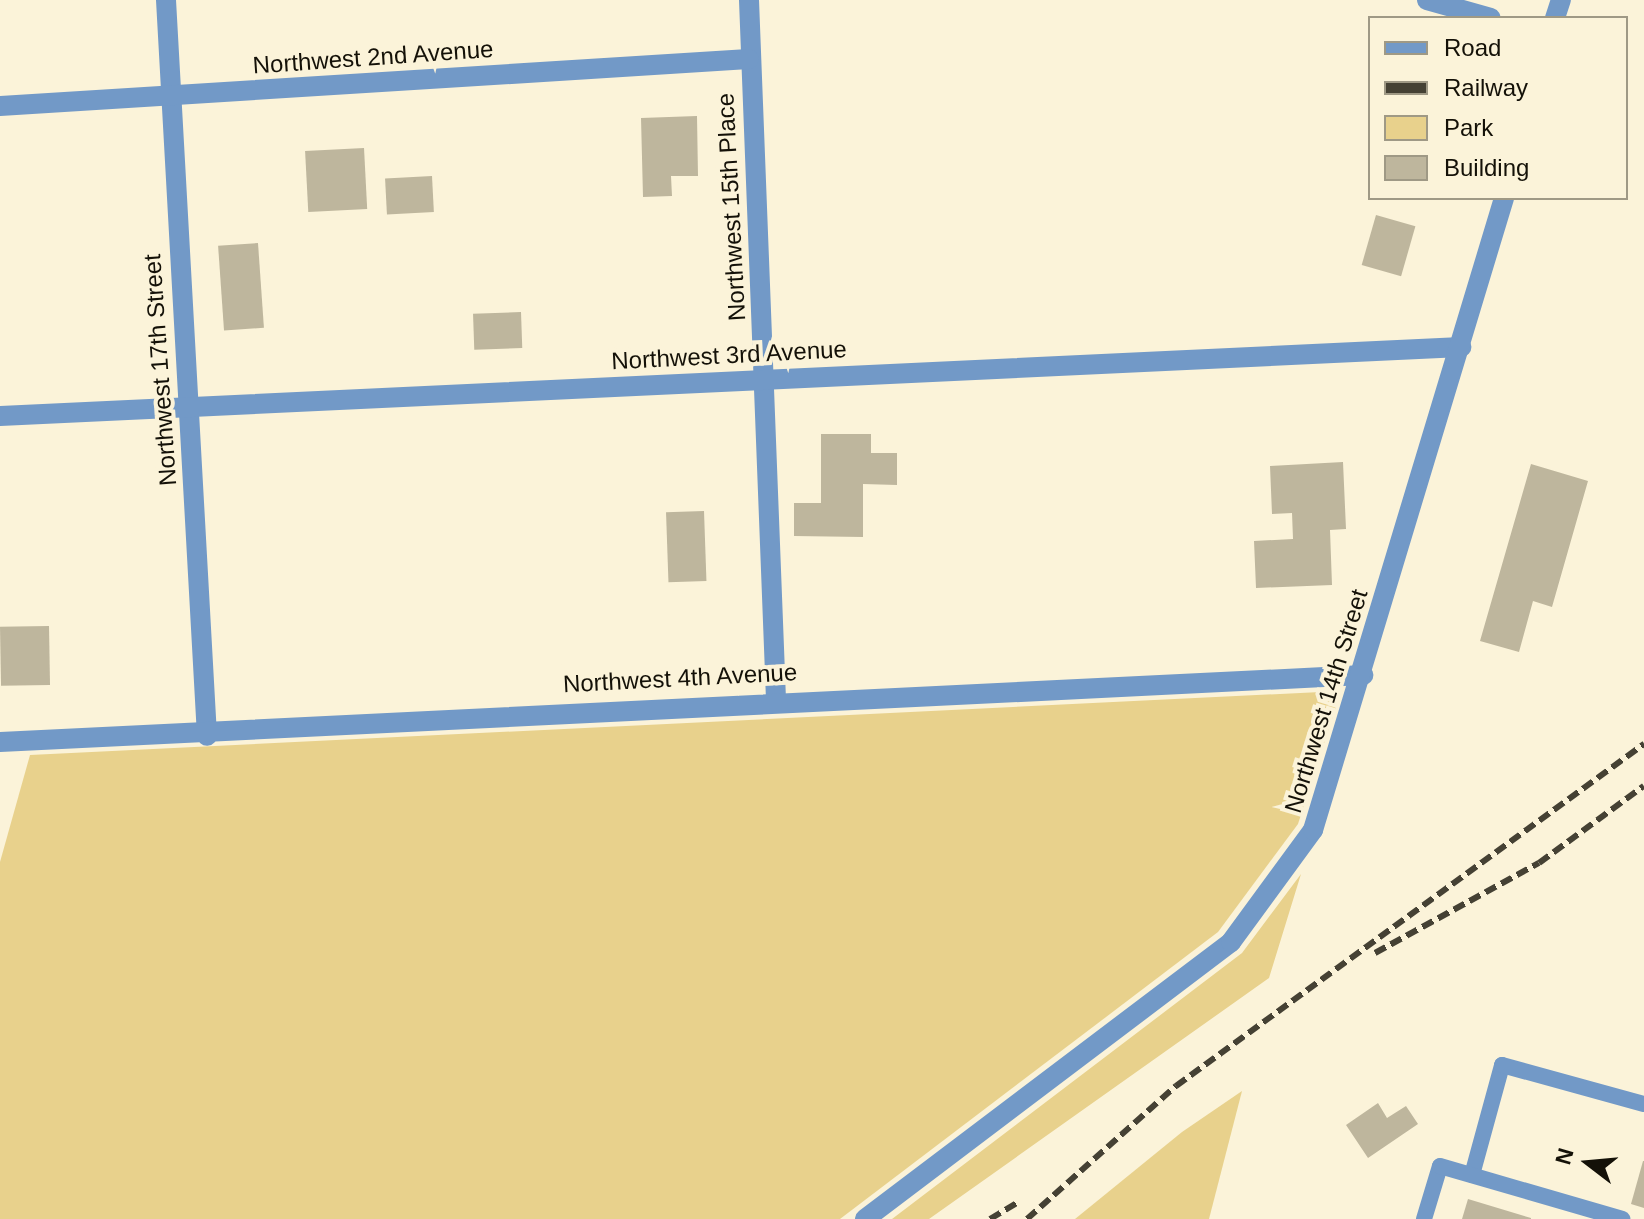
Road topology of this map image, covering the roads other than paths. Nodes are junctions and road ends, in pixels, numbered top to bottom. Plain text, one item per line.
1 (166, 0) edge
2 (749, 0) edge
3 (1427, 0) edge
4 (1484, 16) edge
5 (749, 59) junction
6 (168, 95) junction
7 (0, 106) edge
8 (1503, 200) edge
9 (1461, 347) junction
10 (767, 379) junction
11 (189, 406) junction
12 (0, 416) edge
13 (1363, 675) junction
14 (776, 700) junction
15 (207, 736) junction
16 (0, 742) edge
17 (1644, 1104) edge
18 (1472, 1175) junction
19 (865, 1219) edge
20 (1424, 1219) edge
21 (1622, 1219) edge

1 - 6 street, Northwest 17th Street
2 - 5 street, Northwest 15th Place
3 - 4 street
5 - 6 street, Northwest 2nd Avenue
5 - 10 street, Northwest 15th Place
6 - 7 street, Northwest 2nd Avenue
6 - 11 street, Northwest 17th Street
8 - 9 street, Northwest 14th Street
9 - 10 street, Northwest 3rd Avenue
9 - 13 street, Northwest 14th Street
10 - 11 street, Northwest 3rd Avenue
10 - 14 street, Northwest 15th Place
11 - 12 street, Northwest 3rd Avenue
11 - 15 street, Northwest 17th Street
13 - 14 street, Northwest 4th Avenue
13 - 19 street, Northwest 14th Street
14 - 15 street, Northwest 4th Avenue
15 - 16 street, Northwest 4th Avenue
17 - 18 lane
18 - 20 lane
18 - 21 lane

